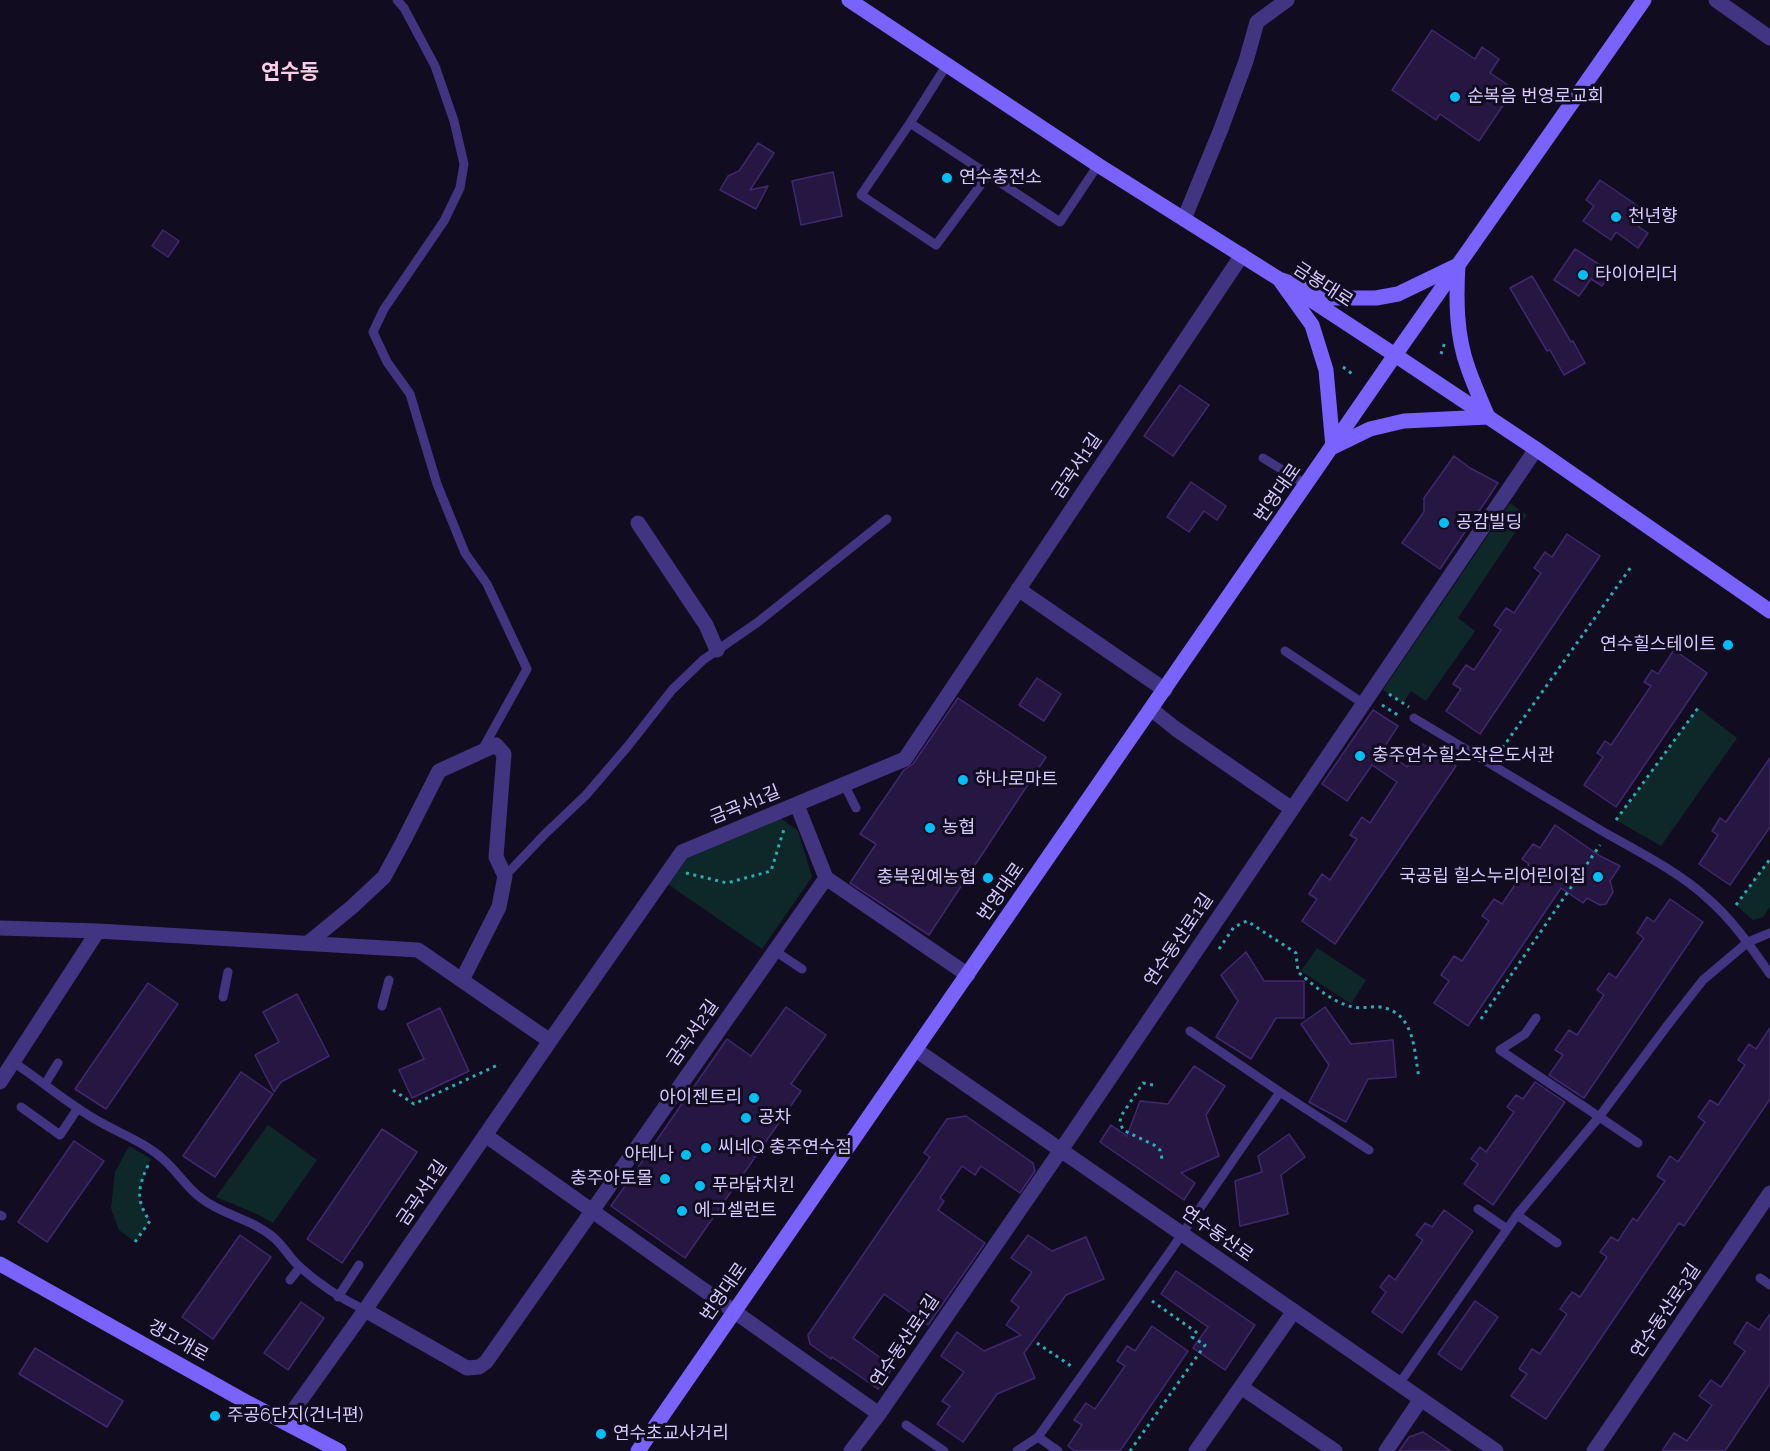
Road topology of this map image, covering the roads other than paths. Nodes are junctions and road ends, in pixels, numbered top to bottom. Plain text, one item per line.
1 (397, 0) edge
2 (849, 0) edge
3 (1287, 0) edge
4 (1644, 0) edge
5 (1716, 0) edge
6 (1770, 38) edge
7 (946, 66) junction
8 (910, 123) junction
9 (1098, 165) junction
10 (988, 175) junction
11 (1184, 219) junction
12 (1242, 255) junction
13 (1458, 265) junction
14 (1279, 279) junction
15 (1395, 355) junction
16 (1488, 417) junction
17 (1333, 447) junction
18 (1536, 449) junction
19 (1263, 458) dead end
20 (1307, 485) junction
21 (887, 519) dead end
22 (638, 523) dead end
23 (1018, 589) junction
24 (1770, 611) edge
25 (717, 650) junction
26 (1285, 651) dead end
27 (1165, 690) junction
28 (1370, 702) junction
29 (1151, 709) junction
30 (1414, 718) dead end
31 (482, 750) junction
32 (844, 784) junction
33 (797, 805) junction
34 (856, 808) dead end
35 (1292, 808) junction
36 (505, 876) junction
37 (826, 878) junction
38 (0, 928) edge
39 (98, 931) junction
40 (1770, 933) edge
41 (1748, 942) junction
42 (308, 943) junction
43 (775, 951) junction
44 (802, 969) dead end
45 (228, 972) dead end
46 (1770, 974) edge
47 (968, 975) junction
48 (388, 980) dead end
49 (462, 980) junction
50 (223, 997) dead end
51 (382, 1006) dead end
52 (1536, 1018) dead end
53 (1190, 1031) dead end
54 (550, 1041) junction
55 (916, 1050) junction
56 (13, 1062) junction
57 (58, 1063) dead end
58 (0, 1082) edge
59 (45, 1084) junction
60 (1280, 1092) junction
61 (21, 1107) dead end
62 (78, 1108) junction
63 (1599, 1117) junction
64 (486, 1135) junction
65 (1638, 1143) dead end
66 (1061, 1150) junction
67 (1369, 1150) dead end
68 (1770, 1192) edge
69 (592, 1209) junction
70 (1478, 1209) dead end
71 (1517, 1215) junction
72 (1507, 1229) junction
73 (1182, 1234) junction
74 (1557, 1243) dead end
75 (0, 1263) edge
76 (359, 1265) dead end
77 (300, 1267) junction
78 (1760, 1278) dead end
79 (290, 1280) dead end
80 (1770, 1285) edge
81 (338, 1297) junction
82 (365, 1310) junction
83 (735, 1311) junction
84 (1294, 1311) junction
85 (1399, 1384) junction
86 (1241, 1387) junction
87 (1421, 1399) junction
88 (879, 1414) junction
89 (285, 1422) junction
90 (906, 1425) dead end
91 (1038, 1437) junction
92 (339, 1451) edge
93 (638, 1451) edge
94 (851, 1451) edge
95 (944, 1451) edge
96 (1017, 1451) edge
97 (1058, 1451) edge
98 (1196, 1451) edge
99 (1335, 1451) edge
100 (1386, 1451) edge
101 (1496, 1451) edge
102 (1594, 1451) edge

1 - 31 lane
2 - 7 street, 금봉대로
3 - 11 street
4 - 13 street, 번영대로
5 - 6 street
7 - 8 lane
7 - 9 street, 금봉대로
8 - 10 lane
8 - 10 lane
9 - 10 lane
9 - 11 street, 금봉대로
11 - 12 street, 금봉대로
12 - 14 street, 금봉대로
12 - 23 street, 금곡서1길
13 - 14 street
13 - 15 street, 번영대로
13 - 16 street
14 - 15 street, 금봉대로
14 - 17 street
15 - 16 street, 금봉대로
15 - 17 street, 번영대로
16 - 17 street
16 - 18 street, 금봉대로
17 - 20 street, 번영대로
18 - 24 street, 금봉대로
18 - 28 street, 연수동산로1길
19 - 20 lane
20 - 27 street, 번영대로
21 - 25 lane
22 - 25 street
23 - 27 street
23 - 32 street, 금곡서1길
25 - 36 lane
26 - 28 lane
27 - 29 street, 번영대로
28 - 35 street, 연수동산로1길
29 - 35 street
29 - 47 street, 번영대로
30 - 41 lane
31 - 36 street
31 - 42 street
32 - 33 street, 금곡서1길
32 - 34 lane
33 - 37 street
33 - 54 street, 금곡서1길
35 - 66 street, 연수동산로1길
36 - 49 street
37 - 43 street, 금곡서2길
37 - 47 street
38 - 39 street
39 - 42 street
39 - 56 street
40 - 41 lane
41 - 46 lane
41 - 63 lane
42 - 49 street
43 - 44 lane
43 - 69 street, 금곡서2길
45 - 50 lane
47 - 55 street, 번영대로
48 - 51 lane
49 - 54 street
52 - 63 lane
53 - 60 lane
54 - 64 street, 금곡서1길
55 - 66 street, 연수동산로
55 - 83 street, 번영대로
56 - 58 street
56 - 59 lane
57 - 59 lane
59 - 62 lane
60 - 67 lane
60 - 73 lane
61 - 62 lane
62 - 77 lane
63 - 65 lane
63 - 71 lane
64 - 69 street
64 - 82 street, 금곡서1길
66 - 73 street, 연수동산로
66 - 88 street, 연수동산로1길
68 - 102 street, 연수동산로3길
69 - 82 street, 금곡서2길
69 - 83 street
70 - 72 lane
71 - 72 lane
71 - 74 lane
72 - 85 lane
73 - 84 street, 연수동산로
73 - 91 lane
75 - 89 street, 갱고개로
76 - 81 lane
77 - 79 lane
77 - 81 lane
78 - 80 lane
81 - 82 lane
82 - 89 street, 금곡서1길
83 - 88 street
83 - 93 street, 번영대로
84 - 85 street, 연수동산로
84 - 86 street
85 - 87 street, 연수동산로
86 - 98 street
86 - 99 street
87 - 100 street
87 - 101 street, 연수동산로
88 - 94 street, 연수동산로1길
89 - 92 street, 갱고개로
90 - 95 lane
91 - 96 lane
91 - 97 lane

